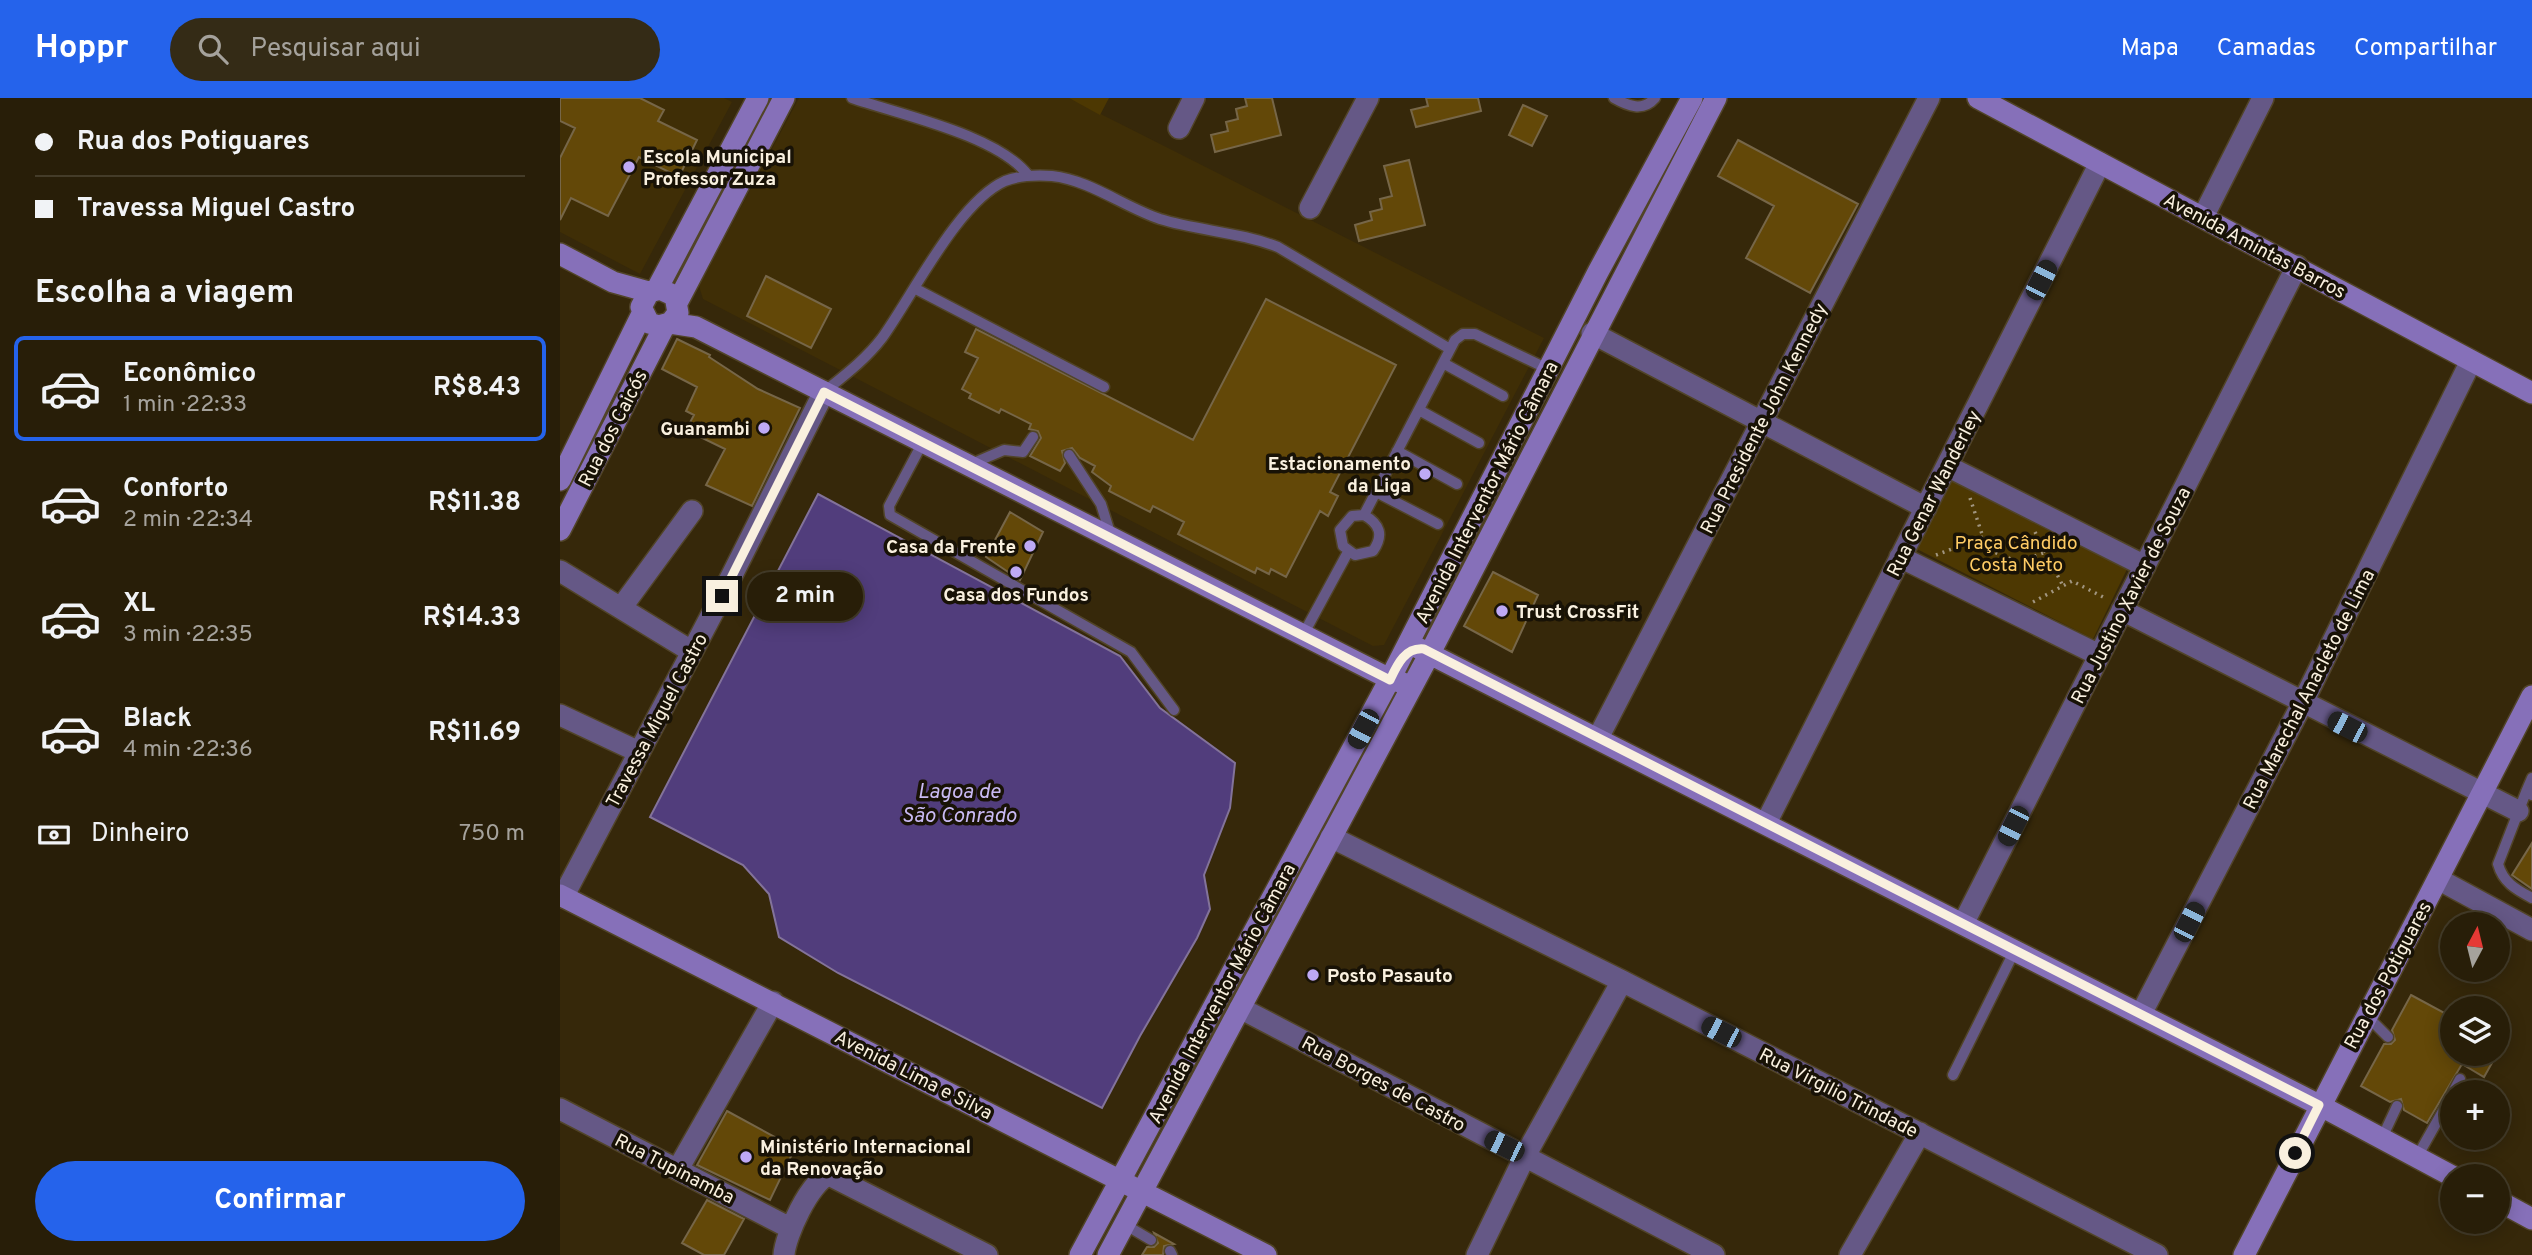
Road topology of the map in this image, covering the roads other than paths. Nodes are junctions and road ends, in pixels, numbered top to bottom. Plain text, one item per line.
1 (758, 98) edge
2 (785, 98) edge
3 (852, 98) edge
4 (1194, 98) edge
5 (1368, 98) edge
6 (1614, 98) edge
7 (1655, 98) edge
8 (1692, 98) edge
9 (1716, 98) edge
10 (1929, 98) edge
11 (1978, 98) edge
12 (2263, 98) edge
13 (1179, 128) dead end
14 (2100, 163) junction
15 (1028, 175) junction
16 (1310, 208) dead end
17 (2203, 217) junction
18 (560, 254) edge
19 (2297, 266) junction
20 (914, 288) junction
21 (647, 300) junction
22 (673, 314) junction
23 (1592, 333) junction
24 (1450, 349) junction
25 (2471, 361) junction
26 (1443, 363) junction
27 (1548, 369) junction
28 (1104, 387) dead end
29 (824, 392) junction
30 (2532, 393) edge
31 (1503, 396) dead end
32 (1419, 410) junction
33 (1761, 421) junction
34 (1033, 438) dead end
35 (923, 442) junction
36 (1479, 443) dead end
37 (1397, 451) junction
38 (1069, 455) dead end
39 (969, 466) junction
40 (1947, 466) junction
41 (560, 480) edge
42 (1457, 484) dead end
43 (1376, 492) junction
44 (1926, 508) junction
45 (692, 511) dead end
46 (1364, 515) junction
47 (563, 517) edge
48 (1438, 524) dead end
49 (1112, 538) junction
50 (1348, 552) junction
51 (1900, 557) junction
52 (2145, 565) junction
53 (560, 571) edge
54 (2117, 606) junction
55 (621, 608) junction
56 (1303, 635) junction
57 (691, 652) junction
58 (1430, 653) junction
59 (2099, 655) junction
60 (1395, 670) junction
61 (1415, 680) junction
62 (2532, 696) edge
63 (2302, 704) junction
64 (1174, 710) dead end
65 (560, 715) edge
66 (1598, 738) junction
67 (639, 752) junction
68 (2532, 778) edge
69 (2482, 795) junction
70 (2525, 799) edge
71 (1766, 823) junction
72 (1331, 837) junction
73 (2438, 879) junction
74 (562, 896) edge
75 (2532, 898) edge
76 (1963, 924) junction
77 (2532, 930) edge
78 (2015, 950) junction
79 (1622, 981) junction
80 (773, 1002) junction
81 (1240, 1008) junction
82 (2141, 1014) junction
83 (2366, 1015) junction
84 (2388, 1037) dead end
85 (1953, 1075) dead end
86 (2319, 1105) junction
87 (2397, 1106) dead end
88 (560, 1109) edge
89 (2440, 1116) edge
90 (1920, 1133) junction
91 (2382, 1138) junction
92 (1525, 1156) junction
93 (2417, 1157) junction
94 (678, 1169) junction
95 (2440, 1169) edge
96 (1121, 1180) junction
97 (1142, 1192) junction
98 (2510, 1207) edge
99 (2532, 1219) edge
100 (1124, 1224) junction
101 (790, 1228) junction
102 (1151, 1240) dead end
103 (784, 1255) edge
104 (987, 1255) edge
105 (1080, 1255) edge
106 (1108, 1255) edge
107 (1266, 1255) edge
108 (1476, 1255) edge
109 (1714, 1255) edge
110 (1850, 1255) edge
111 (2157, 1255) edge
112 (2244, 1255) edge

1 - 21 main road, Rua dos Caicós
2 - 22 main road, Rua dos Caicós
3 - 15 lane
4 - 13 street
5 - 16 street
6 - 7 lane
8 - 27 main road, Avenida Interventor Mário Câmara
9 - 23 main road, Avenida Interventor Mário Câmara
10 - 33 street, Rua Presidente John Kennedy
11 - 14 main road, Avenida Amintas Barros
12 - 17 street
14 - 17 main road, Avenida Amintas Barros
14 - 40 street, Rua Genar Wanderley
15 - 20 lane
15 - 24 lane
17 - 19 main road, Avenida Amintas Barros
18 - 21 main road
19 - 25 main road, Avenida Amintas Barros
19 - 52 street, Rua Justino Xavier de Souza
20 - 28 lane
20 - 29 lane
21 - 22 main road
21 - 22 main road
21 - 41 main road, Rua dos Caicós
22 - 29 main road
22 - 47 main road, Rua dos Caicós
23 - 33 street
23 - 58 main road, Avenida Interventor Mário Câmara
24 - 26 lane
24 - 27 lane
25 - 30 main road, Avenida Amintas Barros
25 - 63 street, Rua Marechal Anacleto de Lima
26 - 31 lane
26 - 32 lane
27 - 60 main road, Avenida Interventor Mário Câmara
29 - 35 main road
29 - 57 street, Travessa Miguel Castro
32 - 36 lane
32 - 37 lane
33 - 44 street
33 - 66 street, Rua Presidente John Kennedy
34 - 39 lane
35 - 39 main road
35 - 64 lane
37 - 42 lane
37 - 43 lane
38 - 49 lane
39 - 49 main road
40 - 44 street, Rua Genar Wanderley
40 - 52 street
43 - 46 lane
43 - 48 lane
44 - 51 street, Rua Genar Wanderley
45 - 55 street
46 - 50 lane
46 - 50 lane
49 - 56 main road
50 - 56 lane
51 - 59 street
51 - 71 street, Rua Genar Wanderley
52 - 54 street, Rua Justino Xavier de Souza
53 - 55 street
54 - 59 street, Rua Justino Xavier de Souza
54 - 63 street
55 - 57 street
56 - 60 main road
57 - 67 street, Travessa Miguel Castro
58 - 60 main road
58 - 61 main road, Avenida Interventor Mário Câmara
58 - 66 main road
59 - 76 street, Rua Justino Xavier de Souza
60 - 61 main road
60 - 96 main road, Avenida Interventor Mário Câmara
61 - 72 main road, Avenida Interventor Mário Câmara
62 - 69 main road, Rua dos Potiguares
63 - 69 street
63 - 82 street, Rua Marechal Anacleto de Lima
65 - 67 street
66 - 71 main road
67 - 74 street, Travessa Miguel Castro
68 - 70 lane
69 - 70 street
69 - 73 main road, Rua dos Potiguares
70 - 75 lane
71 - 76 main road
72 - 79 street, Rua Virgilio Trindade
72 - 81 main road, Avenida Interventor Mário Câmara
73 - 77 street
73 - 83 main road, Rua dos Potiguares
74 - 80 main road, Avenida Lima e Silva
76 - 78 main road
78 - 82 main road
78 - 85 lane
79 - 90 street, Rua Virgilio Trindade
79 - 92 street
80 - 94 street
80 - 96 main road, Avenida Lima e Silva
81 - 92 street, Rua Borges de Castro
81 - 97 main road, Avenida Interventor Mário Câmara
82 - 86 main road
83 - 84 lane
83 - 86 main road, Rua dos Potiguares
86 - 91 main road
86 - 112 main road, Rua dos Potiguares
87 - 91 lane
88 - 94 street, Rua Tupinamba
89 - 93 lane
90 - 110 street
90 - 111 street, Rua Virgilio Trindade
91 - 93 main road
92 - 108 street
92 - 109 street, Rua Borges de Castro
93 - 95 main road
94 - 101 street, Rua Tupinamba
96 - 97 main road, Avenida Lima e Silva
96 - 105 main road, Avenida Interventor Mário Câmara
97 - 100 main road, Avenida Interventor Mário Câmara
97 - 107 main road, Avenida Lima e Silva
98 - 99 main road
100 - 102 lane
100 - 106 main road, Avenida Interventor Mário Câmara
101 - 103 street
101 - 104 street

